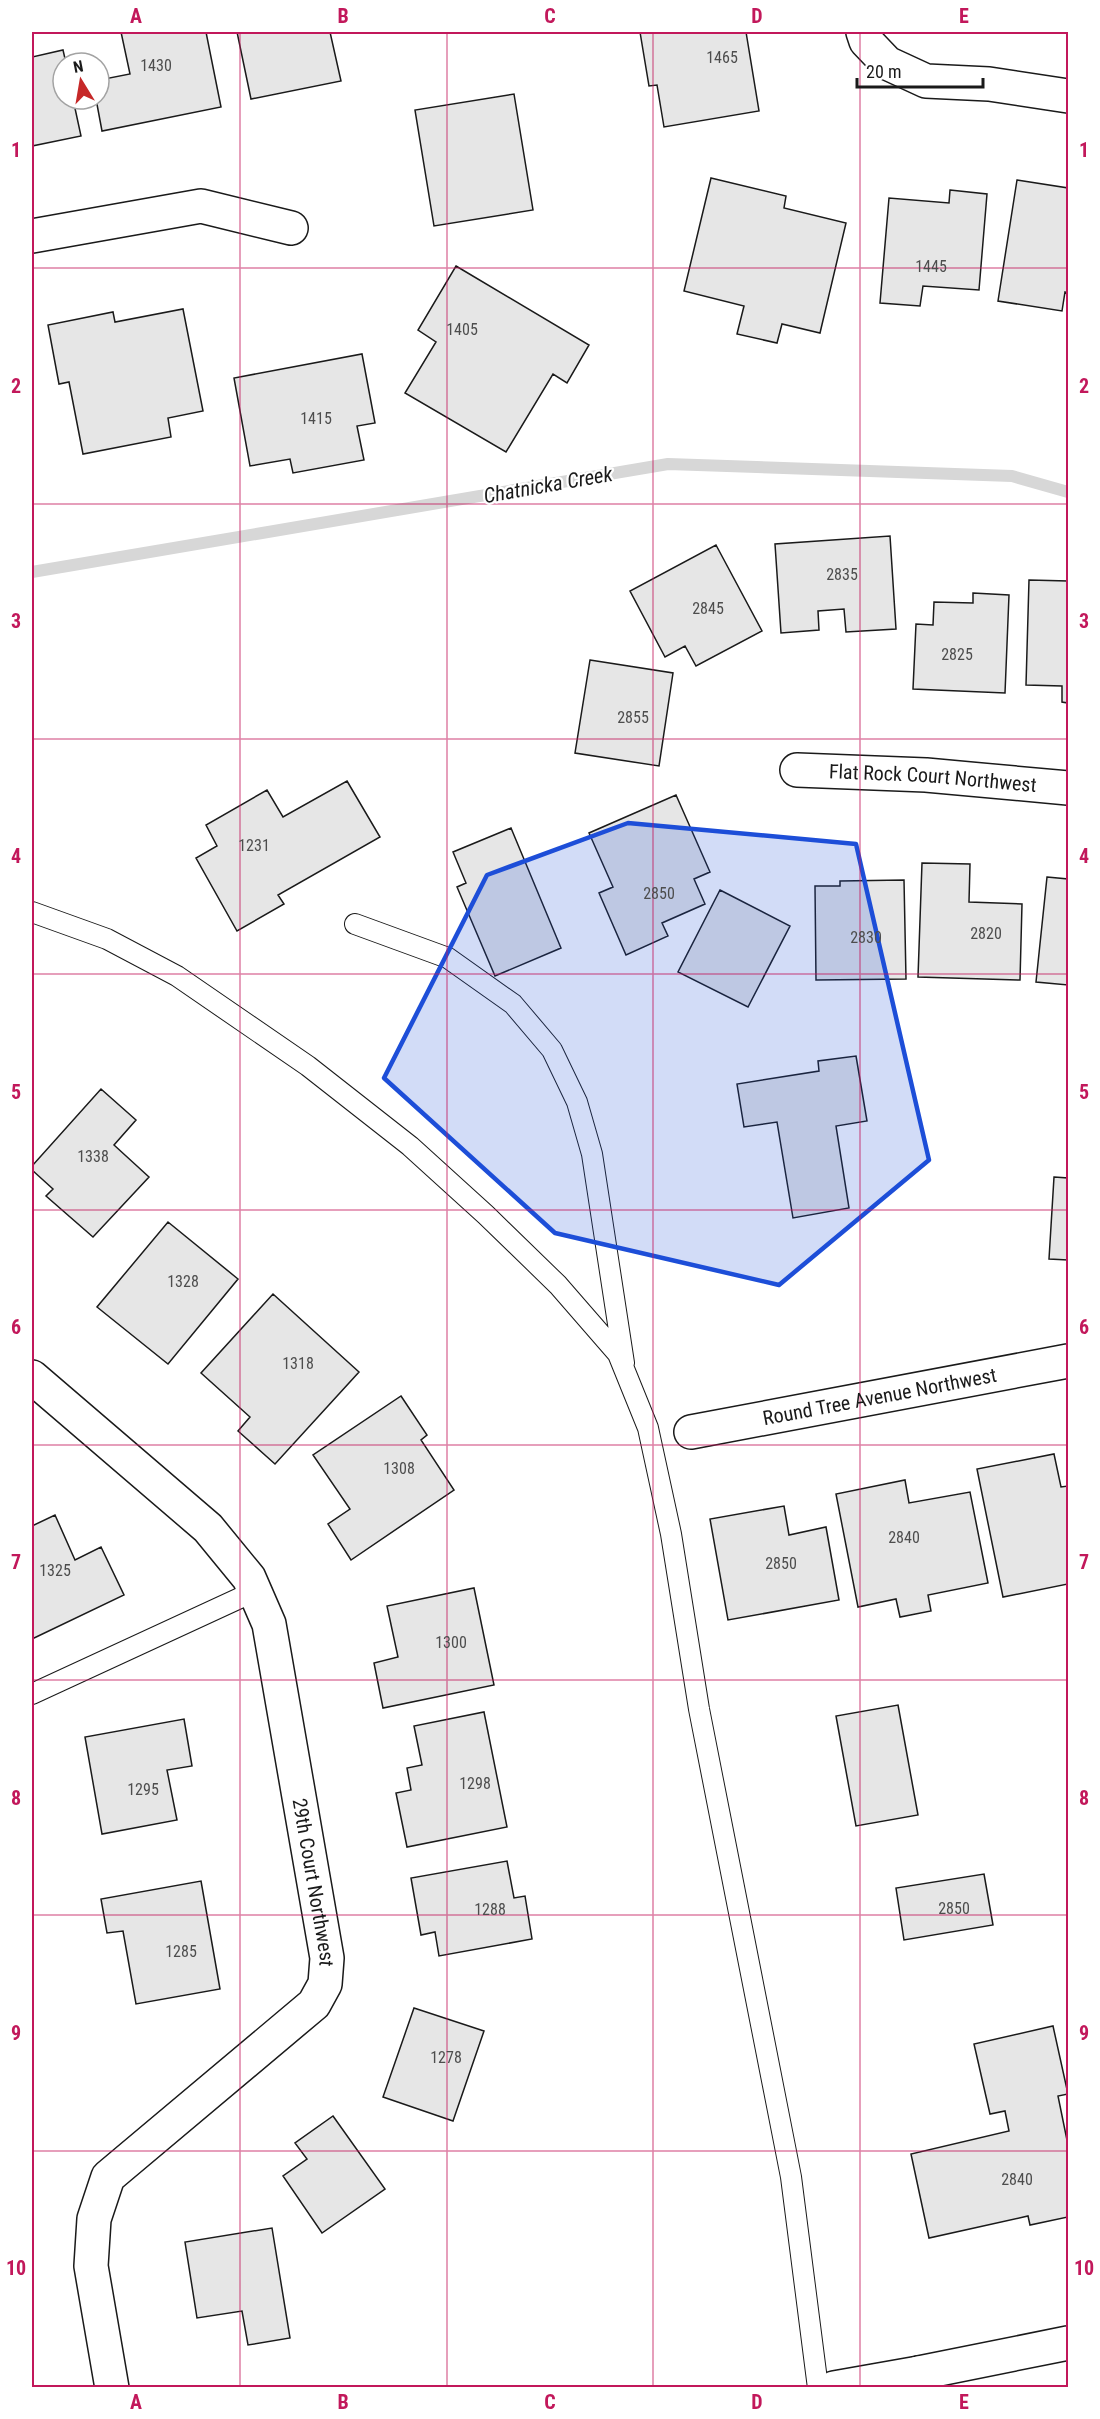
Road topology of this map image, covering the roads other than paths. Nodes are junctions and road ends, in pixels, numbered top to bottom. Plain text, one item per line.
1 (863, 32) edge
2 (1068, 96) edge
3 (291, 228) dead end
4 (32, 236) edge
5 (797, 770) dead end
6 (1068, 788) edge
7 (32, 912) edge
8 (355, 924) dead end
9 (1068, 1361) edge
10 (625, 1371) junction
11 (32, 1377) edge
12 (691, 1432) dead end
13 (255, 1591) junction
14 (32, 1694) edge
15 (1068, 2343) edge
16 (920, 2380) edge
17 (112, 2388) edge
18 (818, 2388) edge
19 (834, 2388) edge

1 - 2 street
3 - 4 street
5 - 6 street, Flat Rock Court Northwest
7 - 10 lane
8 - 10 lane
9 - 12 street, Round Tree Avenue Northwest
10 - 18 lane
11 - 13 street, 29th Court Northwest
13 - 14 lane
13 - 17 street, 29th Court Northwest
15 - 16 street
16 - 19 street

